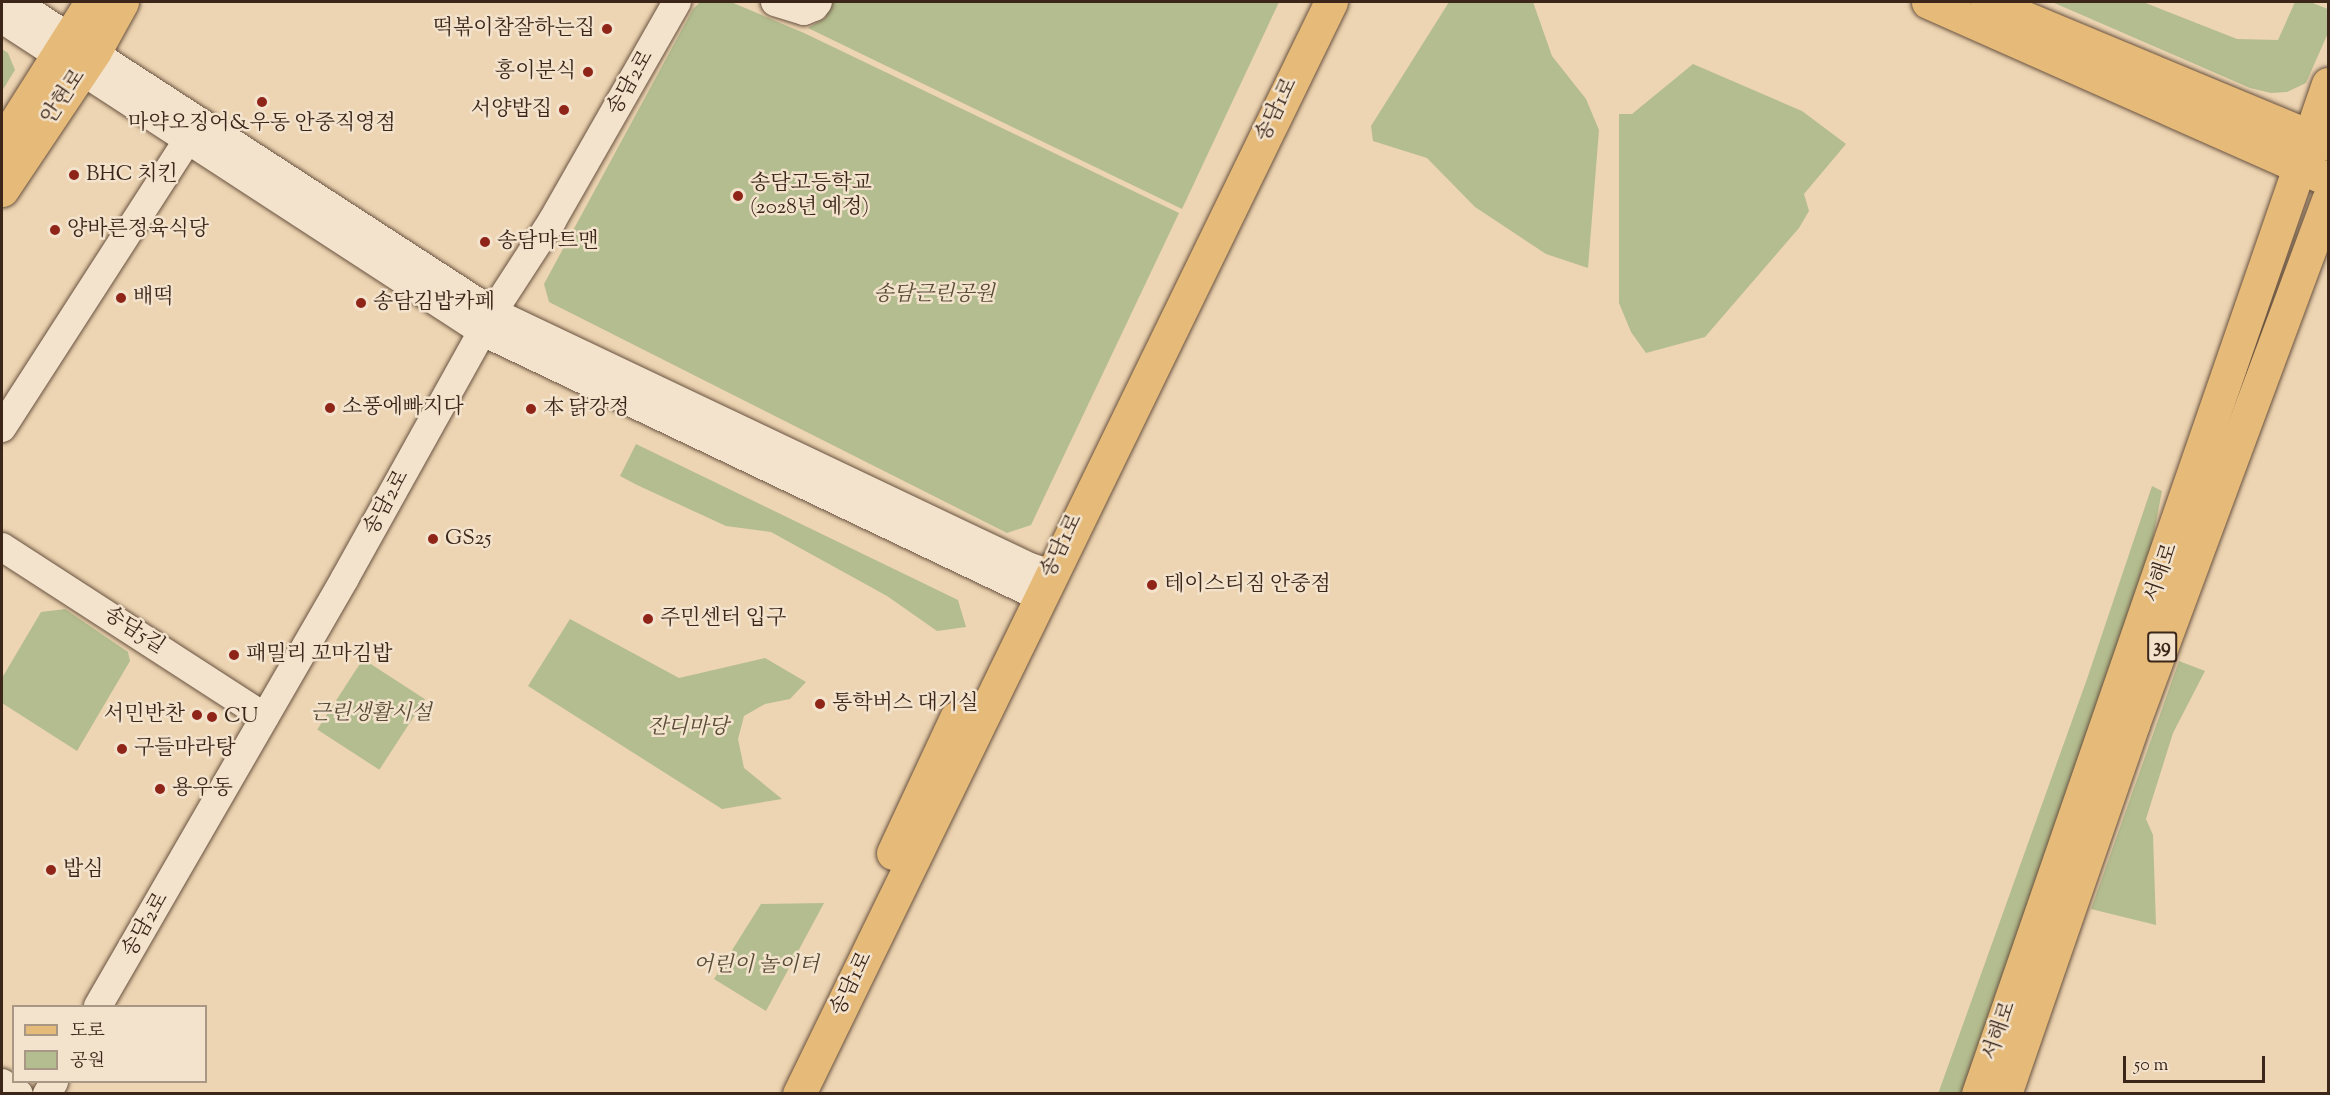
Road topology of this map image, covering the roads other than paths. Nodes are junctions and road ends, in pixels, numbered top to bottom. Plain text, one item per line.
1 (15, 2) edge
2 (91, 2) edge
3 (122, 2) edge
4 (677, 2) edge
5 (775, 2) edge
6 (818, 2) edge
7 (1305, 2) edge
8 (1331, 2) edge
9 (1928, 2) edge
10 (1987, 2) edge
11 (2, 19) edge
12 (76, 53) junction
13 (2328, 84) edge
14 (189, 138) junction
15 (2319, 140) edge
16 (2, 143) edge
17 (2298, 166) junction
18 (2328, 180) edge
19 (2, 190) edge
20 (2328, 200) edge
21 (488, 322) junction
22 (2, 428) edge
23 (2, 547) edge
24 (1034, 581) junction
25 (265, 717) junction
26 (99, 1005) edge
27 (2, 1083) edge
28 (19, 1094) edge
29 (780, 1094) edge
30 (799, 1094) edge
31 (1978, 1094) edge
32 (2005, 1094) edge

1 - 12 street
2 - 12 main road, 안현로
3 - 12 main road, 안현로
4 - 21 street, 송담2로
5 - 6 street
7 - 24 main road, 송담1로
8 - 24 main road, 송담1로
9 - 17 main road
10 - 15 main road
11 - 12 street
12 - 14 street
12 - 16 main road, 안현로
12 - 19 main road, 안현로
12 - 21 street
13 - 15 main road, 서해로 / 39
14 - 21 street
14 - 22 street
15 - 17 main road, 서해로 / 39
17 - 18 main road
17 - 31 main road, 서해로 / 39
20 - 32 main road, 서해로 / 39
21 - 24 street
21 - 25 street, 송담2로
23 - 25 street, 송담5길
24 - 29 main road, 송담1로
24 - 30 main road, 송담1로
25 - 26 street, 송담2로
27 - 28 street

